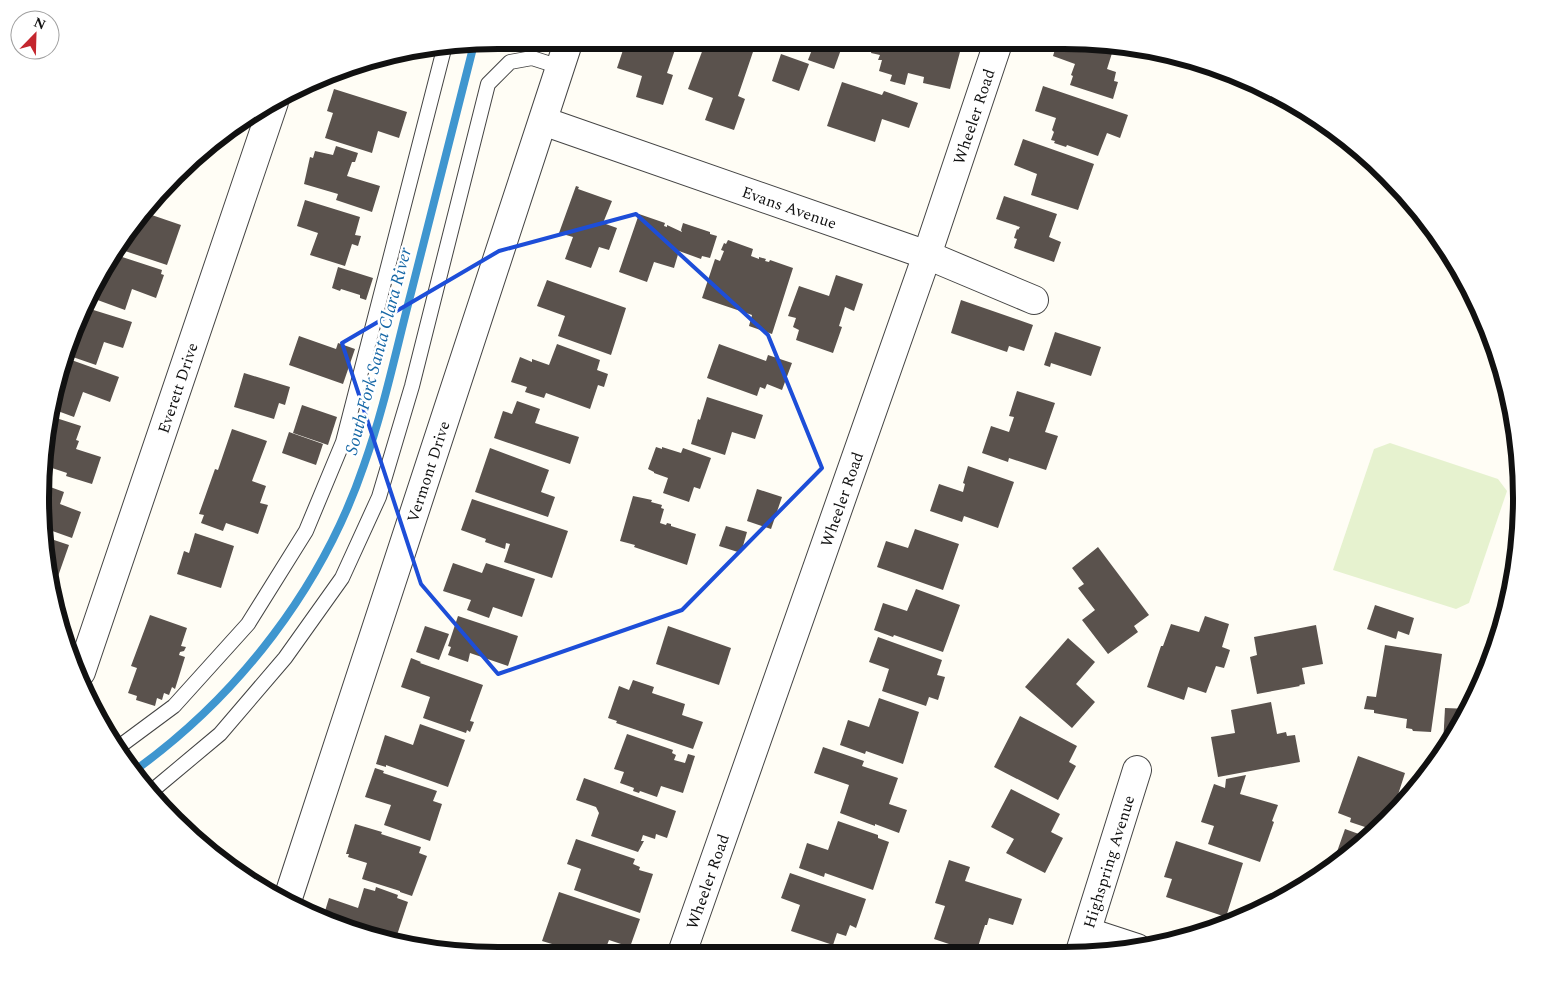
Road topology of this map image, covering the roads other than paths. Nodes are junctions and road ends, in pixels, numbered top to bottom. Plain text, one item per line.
1 (566, 49) edge
2 (996, 49) edge
3 (443, 53) edge
4 (560, 67) junction
5 (271, 110) edge
6 (542, 121) junction
7 (926, 255) junction
8 (1034, 300) dead end
9 (82, 668) edge
10 (122, 745) edge
11 (1137, 770) dead end
12 (155, 788) edge
13 (289, 896) edge
14 (1084, 943) edge
15 (1104, 945) edge
16 (684, 947) edge

1 - 4 street, Vermont Drive
2 - 7 street, Wheeler Road
3 - 10 lane
4 - 6 street, Vermont Drive
4 - 12 lane
5 - 9 street, Everett Drive
6 - 7 street, Evans Avenue
6 - 13 street, Vermont Drive
7 - 8 street, Evans Avenue
7 - 16 street, Wheeler Road
11 - 14 street, Highspring Avenue
14 - 15 street

